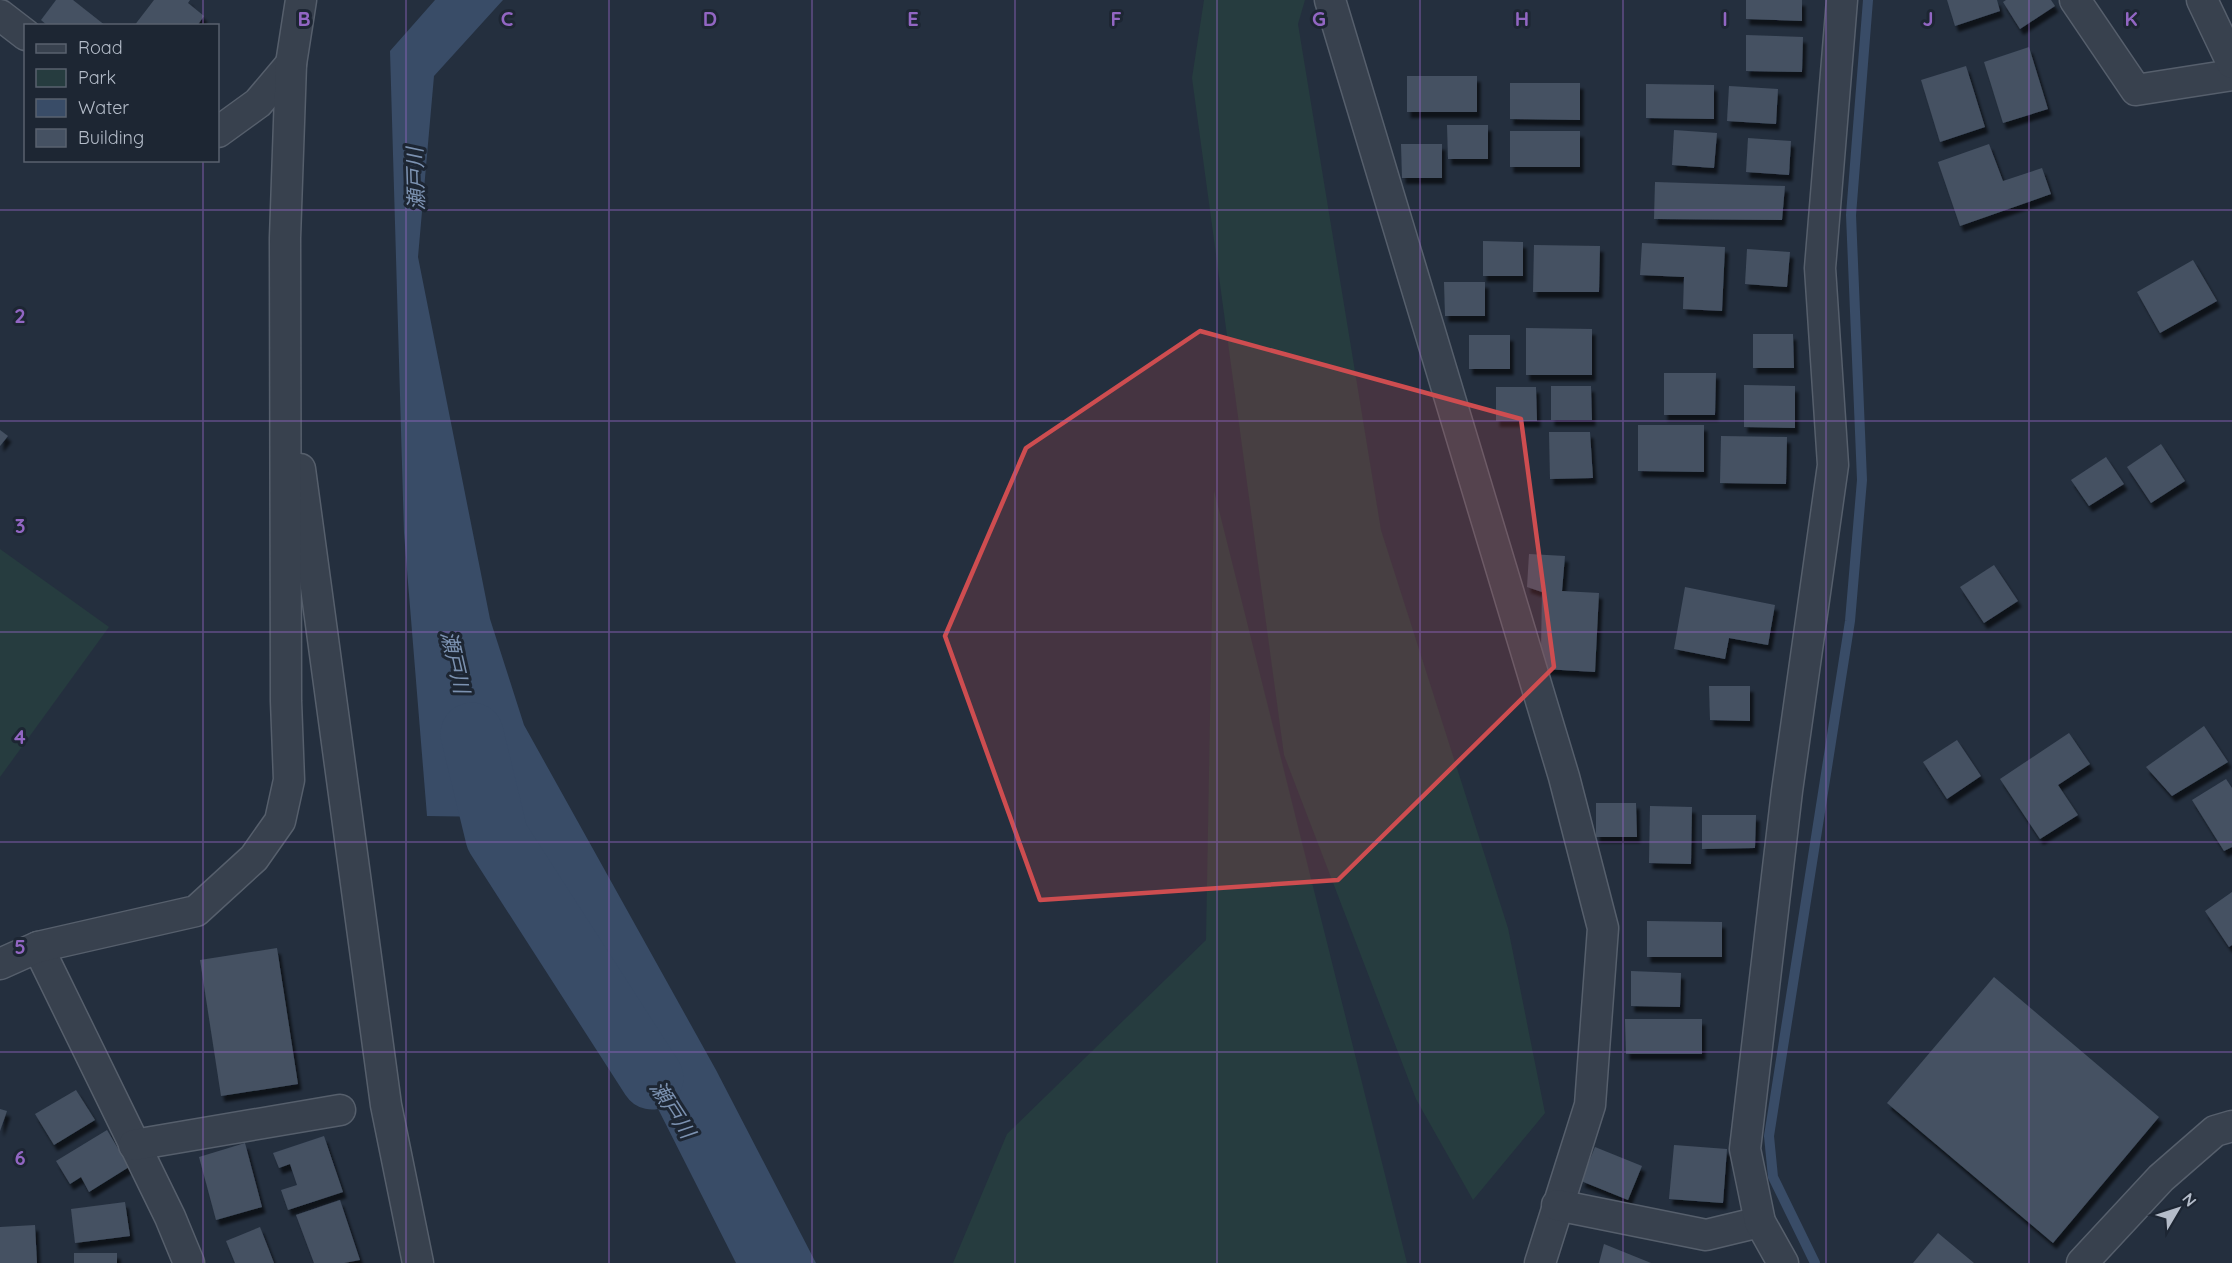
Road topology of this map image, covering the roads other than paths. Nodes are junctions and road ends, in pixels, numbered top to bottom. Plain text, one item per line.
1 (301, 0) edge
2 (1330, 0) edge
3 (1842, 0) edge
4 (2075, 0) edge
5 (2202, 0) edge
6 (0, 15) edge
7 (24, 33) edge
8 (2232, 63) edge
9 (291, 64) junction
10 (2232, 75) edge
11 (219, 131) edge
12 (284, 350) junction
13 (38, 947) junction
14 (0, 964) edge
15 (339, 1110) dead end
16 (2232, 1126) edge
17 (134, 1144) junction
18 (1557, 1205) junction
19 (1760, 1222) junction
20 (189, 1263) edge
21 (418, 1263) edge
22 (1539, 1263) edge
23 (1783, 1263) edge
24 (2082, 1263) edge

1 - 9 street
2 - 18 street
3 - 19 street
4 - 10 street
5 - 8 street
6 - 7 street
9 - 11 street
9 - 12 street
12 - 13 street
12 - 21 street
13 - 14 street
13 - 17 street
15 - 17 street
16 - 24 street
17 - 20 street
18 - 19 street
18 - 22 street
19 - 23 street

